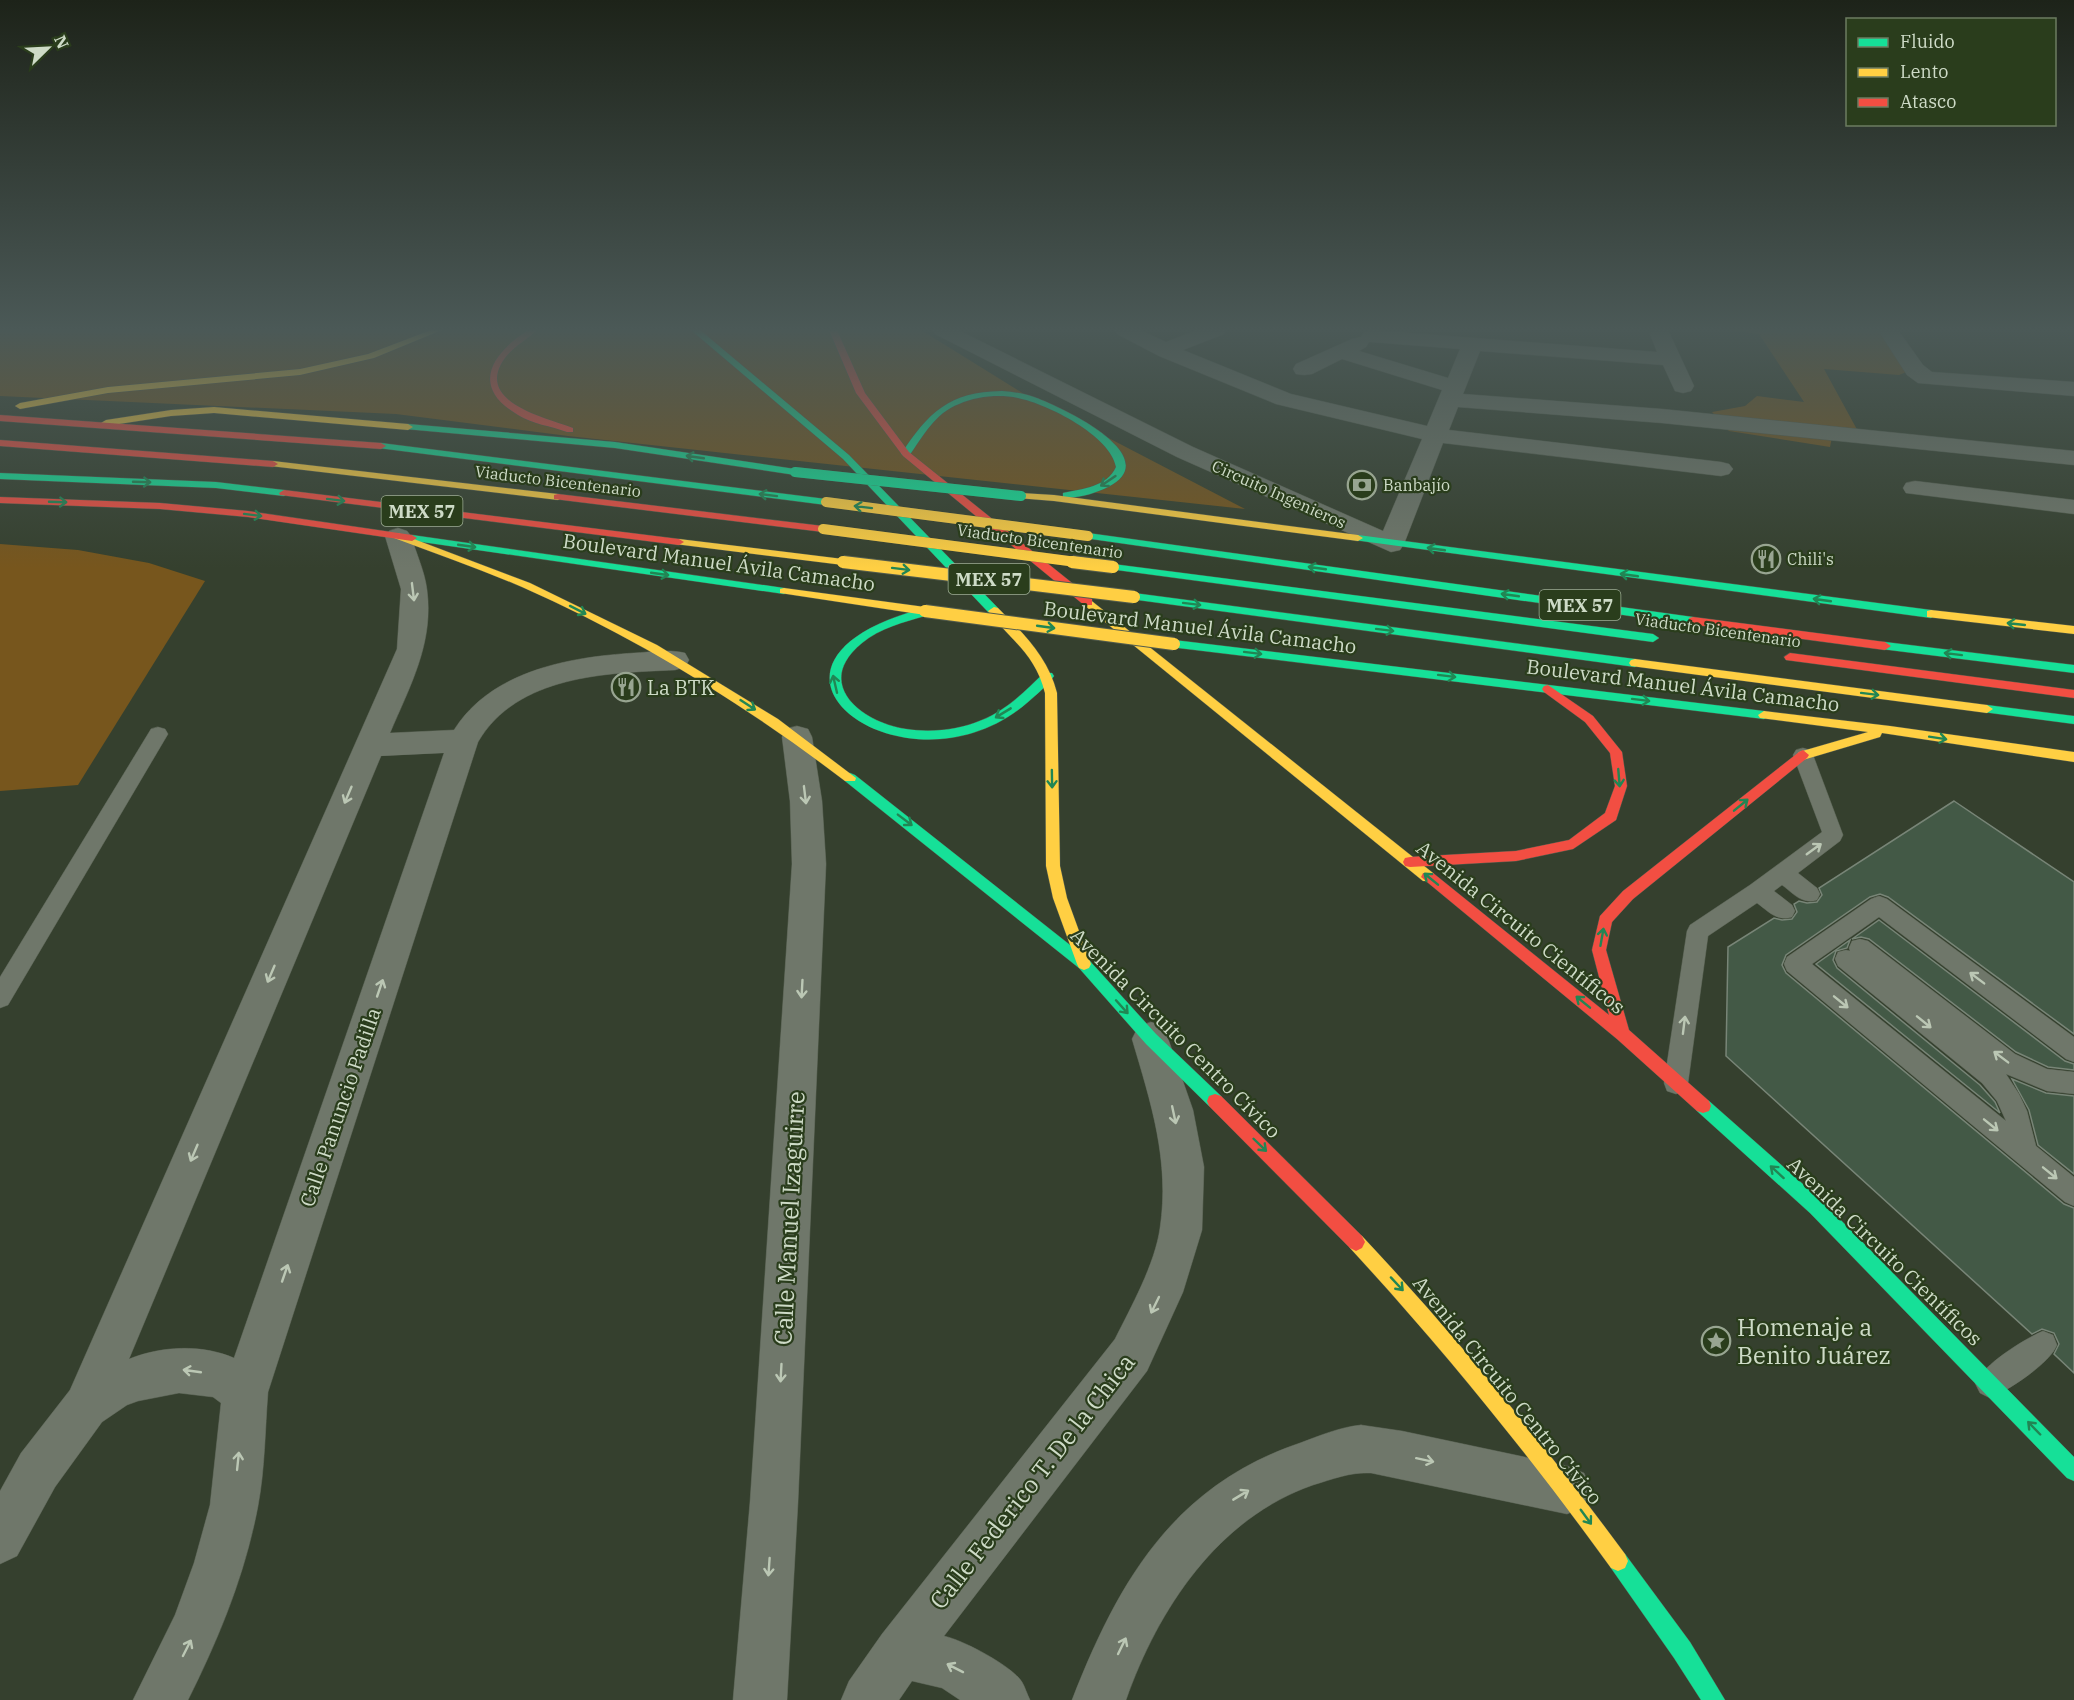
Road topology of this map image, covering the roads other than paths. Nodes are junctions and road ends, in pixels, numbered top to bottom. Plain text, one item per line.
1 (516, 409) edge
2 (789, 409) edge
3 (873, 409) edge
4 (942, 409) edge
5 (1052, 409) edge
6 (1100, 409) edge
7 (1327, 409) edge
8 (1446, 409) edge
9 (1599, 409) edge
10 (0, 417) edge
11 (106, 423) junction
12 (1435, 435) junction
13 (0, 443) edge
14 (615, 445) junction
15 (906, 454) junction
16 (2074, 458) edge
17 (1721, 469) dead end
18 (0, 476) edge
19 (1915, 488) dead end
20 (1054, 498) junction
21 (0, 500) edge
22 (2074, 507) edge
23 (398, 536) junction
24 (1391, 544) junction
25 (925, 611) junction
26 (2074, 630) edge
27 (1671, 641) dead end
28 (1778, 655) dead end
29 (675, 660) junction
30 (2074, 669) edge
31 (1048, 676) junction
32 (1547, 688) junction
33 (2074, 694) edge
34 (2074, 720) edge
35 (1890, 730) junction
36 (158, 734) dead end
37 (797, 737) junction
38 (463, 741) junction
39 (370, 745) junction
40 (1803, 755) junction
41 (2074, 757) edge
42 (1410, 862) junction
43 (1781, 872) junction
44 (1758, 891) junction
45 (1809, 894) dead end
46 (1784, 911) dead end
47 (1084, 964) junction
48 (0, 998) edge
49 (1622, 1034) junction
50 (1151, 1039) junction
51 (2074, 1051) edge
52 (1677, 1083) junction
53 (2074, 1083) edge
54 (2025, 1153) junction
55 (2074, 1193) edge
56 (2043, 1345) dead end
57 (1990, 1383) junction
58 (244, 1392) junction
59 (86, 1406) junction
60 (2074, 1471) edge
61 (1567, 1490) junction
62 (0, 1539) edge
63 (900, 1652) junction
64 (160, 1700) edge
65 (760, 1700) edge
66 (868, 1700) edge
67 (1003, 1700) edge
68 (1099, 1700) edge
69 (1714, 1700) edge

1 - 14 main road
2 - 31 main road
3 - 15 main road
15 -> 4 main road
5 -> 20 main road
6 - 24 street, Circuito Ingenieros
7 - 12 street
8 - 12 street
9 - 16 street
10 - 11 main road, MEX 57
11 - 14 main road
30 -> 11 main road, MEX 57, bridge
12 - 17 street
12 - 24 street
13 - 27 main road, Viaducto Bicentenario, bridge
20 -> 14 main road, bridge
15 - 42 main road, Avenida Circuito Científicos
18 -> 34 main road, Boulevard Manuel Ávila Camacho / MEX 57, bridge
19 - 22 street
20 - 24 main road
21 -> 23 main road, Boulevard Manuel Ávila Camacho
23 -> 25 main road, Boulevard Manuel Ávila Camacho
23 -> 29 main road, Avenida Circuito Centro Cívico
23 -> 39 street
26 -> 24 main road
31 -> 25 main road
25 -> 32 main road, Boulevard Manuel Ávila Camacho, bridge
28 - 33 main road, Viaducto Bicentenario
29 -> 37 main road, Avenida Circuito Centro Cívico
29 - 38 street, Calle Panuncio Padilla
31 -> 47 main road
32 -> 35 main road, Boulevard Manuel Ávila Camacho
32 -> 42 main road
35 - 40 main road
35 -> 41 main road, Boulevard Manuel Ávila Camacho
36 - 48 lane
37 -> 47 main road, Avenida Circuito Centro Cívico
37 -> 65 street, Calle Manuel Izaguirre
38 - 39 street
58 -> 38 street, Calle Panuncio Padilla
39 -> 59 street
43 -> 40 lane
49 -> 40 main road
49 -> 42 main road, Avenida Circuito Científicos
43 - 44 lane
43 - 45 lane
44 - 46 lane
52 -> 44 lane
47 -> 50 main road, Avenida Circuito Centro Cívico
49 - 52 main road, Avenida Circuito Científicos
50 -> 61 main road, Avenida Circuito Centro Cívico
50 -> 63 street, Calle Federico T. De la Chica
51 -> 54 lane
57 -> 52 main road, Avenida Circuito Científicos
53 -> 54 lane
54 -> 55 lane
56 - 57 lane
60 -> 57 main road, Avenida Circuito Científicos
58 -> 59 street
64 -> 58 street, Calle Panuncio Padilla
59 - 62 street
68 -> 61 street
61 -> 69 main road, Avenida Circuito Centro Cívico
63 - 66 street, Calle Federico T. De la Chica
67 -> 63 street

